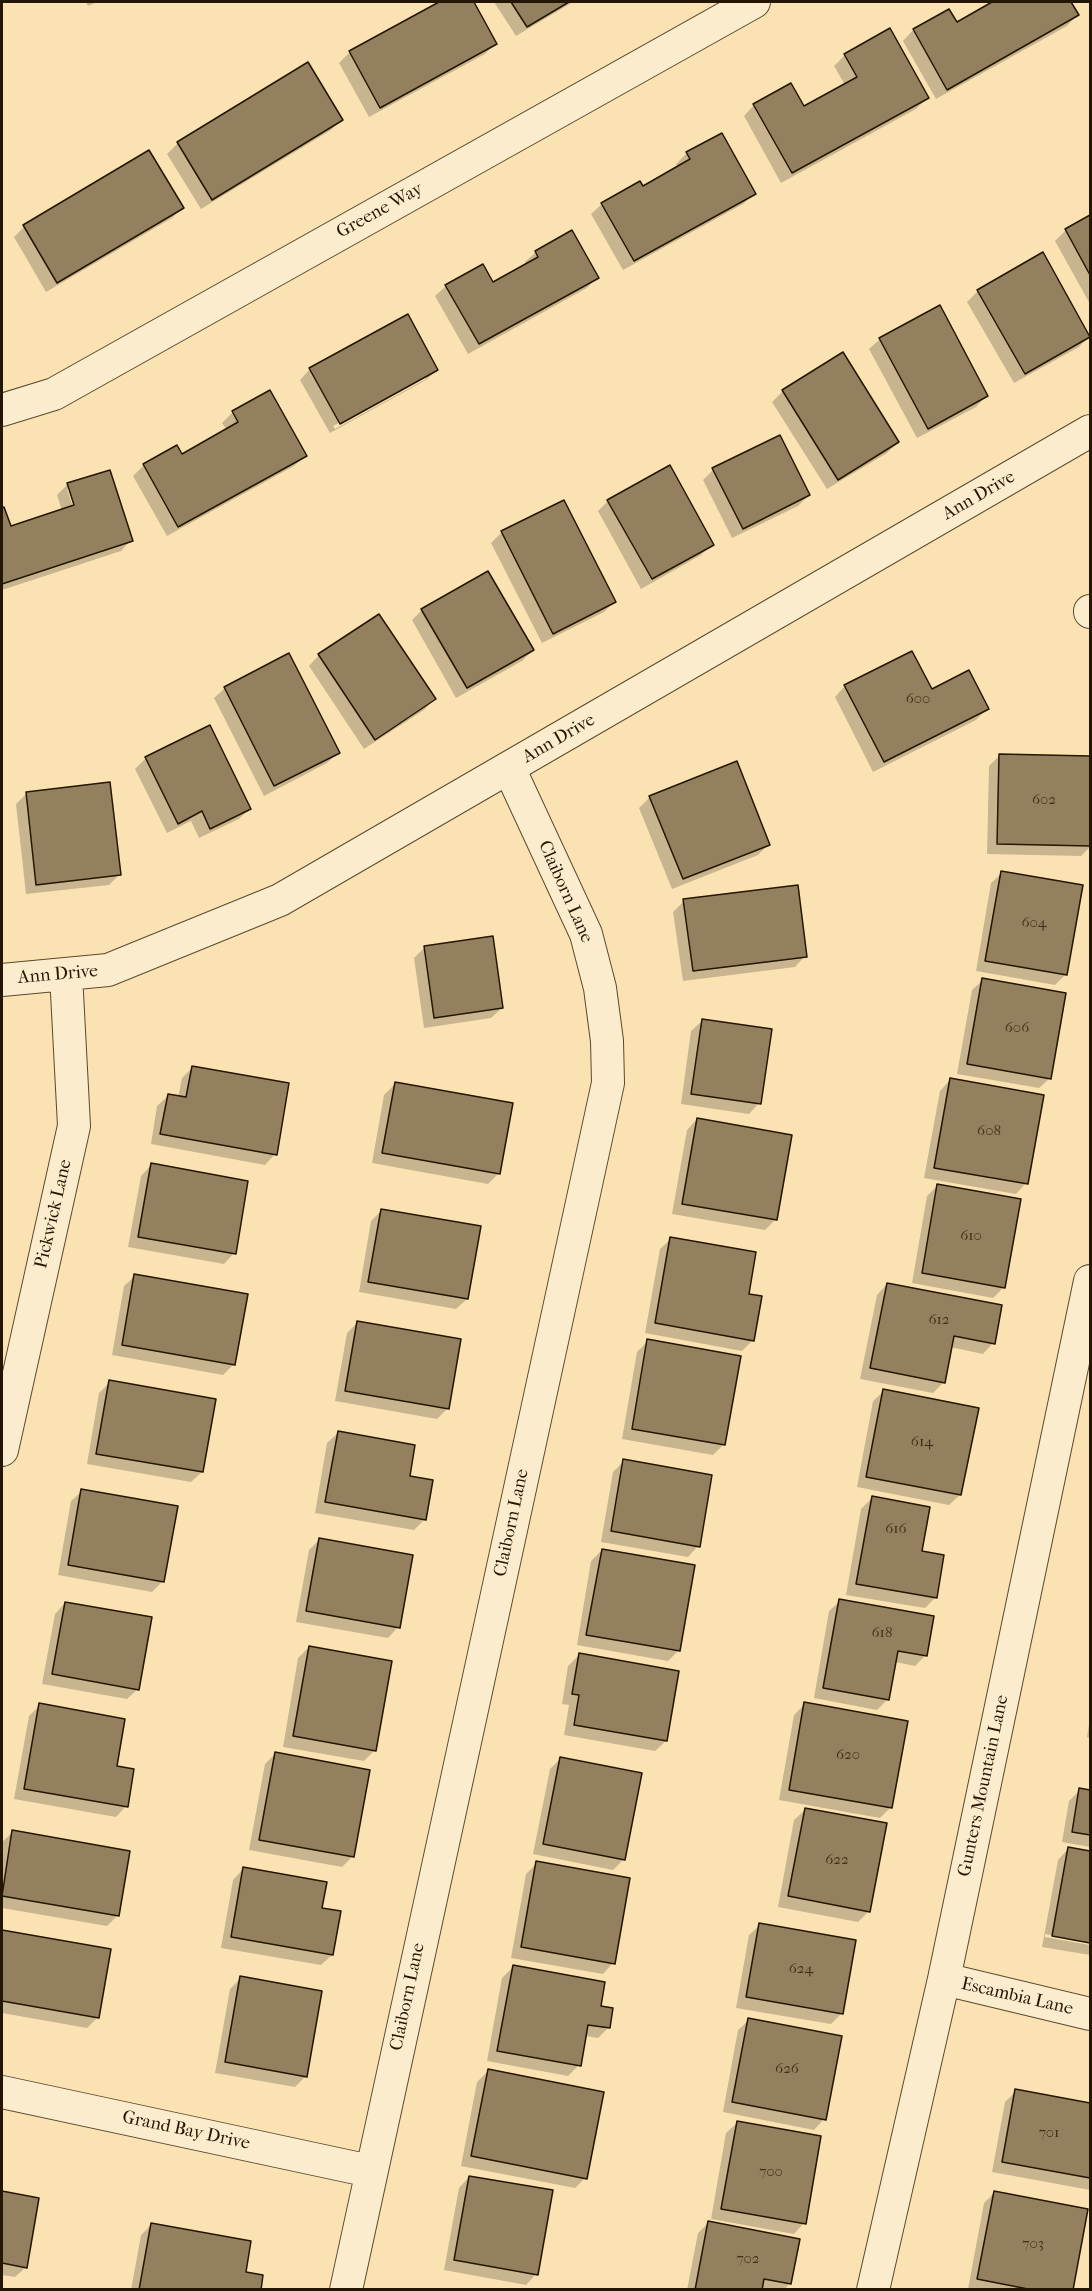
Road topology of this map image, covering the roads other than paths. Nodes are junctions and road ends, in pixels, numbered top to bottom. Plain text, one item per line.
1 (754, 2) edge
2 (2, 410) edge
3 (1090, 431) edge
4 (509, 768) junction
5 (66, 974) junction
6 (2, 980) edge
7 (1090, 1281) edge
8 (2, 1450) edge
9 (944, 1979) junction
10 (1090, 2014) edge
11 (2, 2092) edge
12 (370, 2171) junction
13 (346, 2289) edge
14 (873, 2289) edge

1 - 2 street, Greene Way
3 - 4 street, Ann Drive
4 - 5 street, Ann Drive
4 - 12 street, Claiborn Lane
5 - 6 street, Ann Drive
5 - 8 street, Pickwick Lane
7 - 9 street, Gunters Mountain Lane
9 - 10 street, Escambia Lane
9 - 14 street, Gunters Mountain Lane
11 - 12 street, Grand Bay Drive
12 - 13 street, Claiborn Lane

